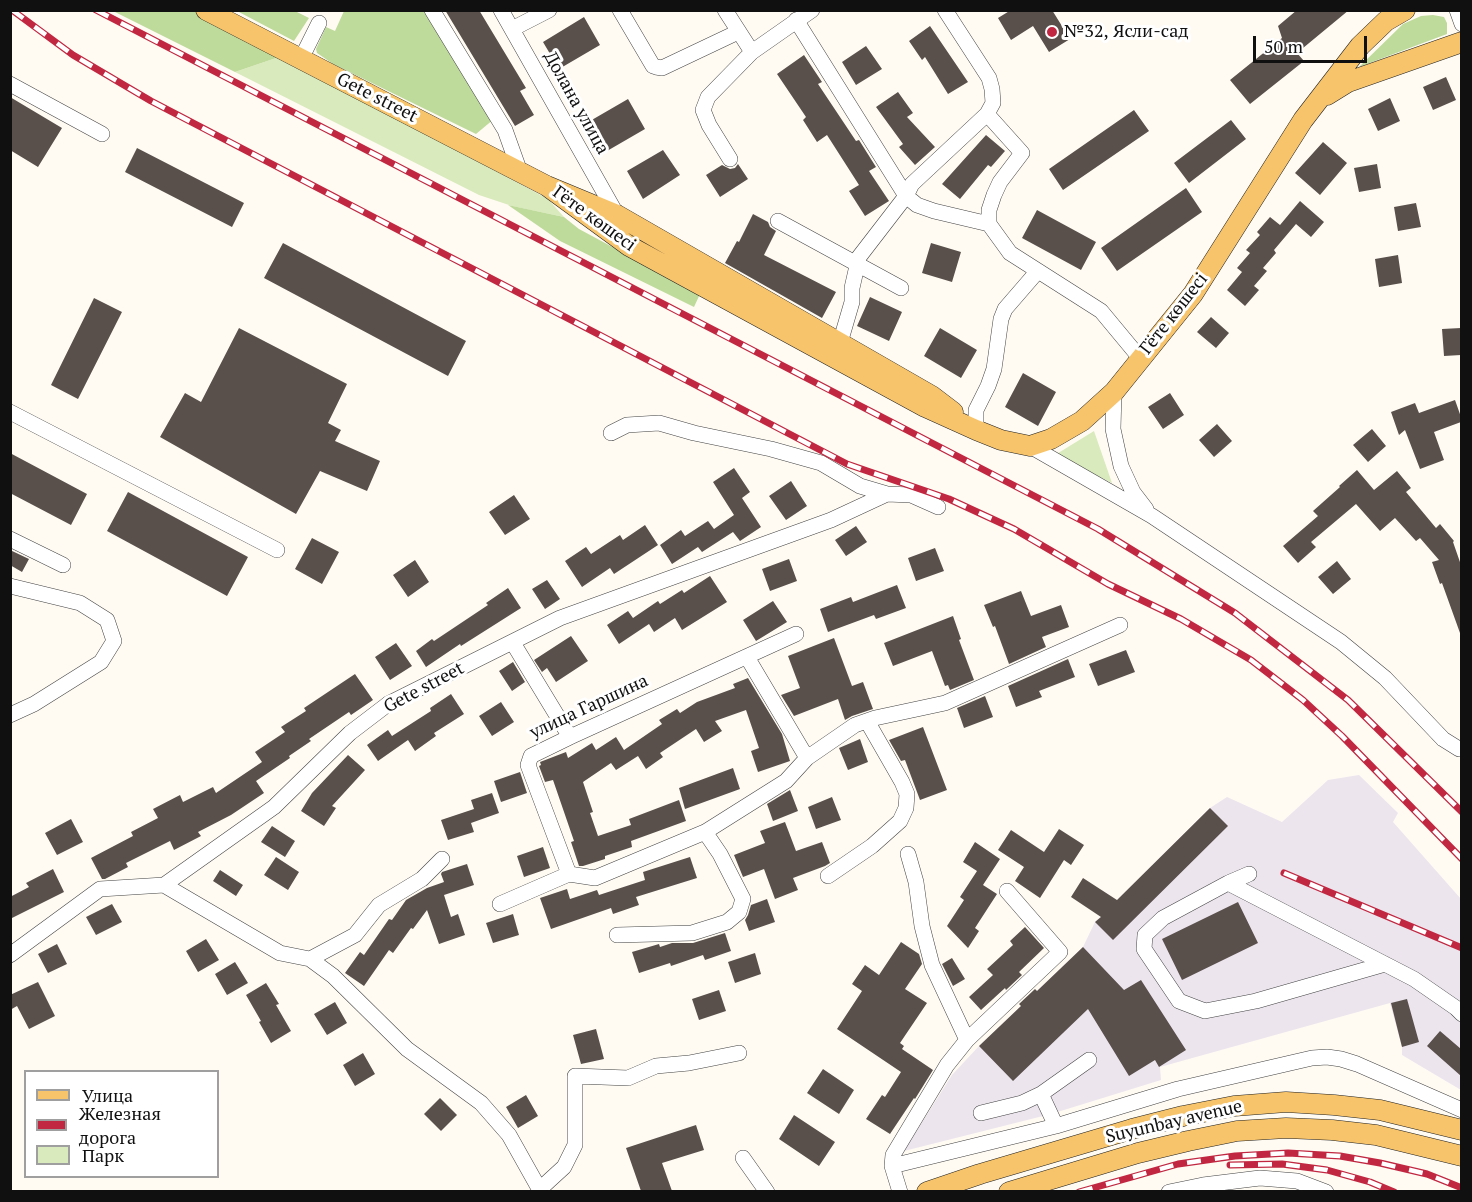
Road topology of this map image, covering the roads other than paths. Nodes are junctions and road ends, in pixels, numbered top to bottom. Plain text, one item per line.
1 (206, 10) edge
2 (432, 10) edge
3 (501, 10) edge
4 (549, 10) edge
5 (620, 10) edge
6 (725, 10) edge
7 (812, 10) edge
8 (945, 10) edge
9 (1405, 10) edge
10 (1457, 10) edge
11 (796, 21) junction
12 (319, 23) dead end
13 (1461, 24) edge
14 (513, 29) junction
15 (738, 32) junction
16 (1461, 42) edge
17 (752, 52) junction
18 (301, 59) junction
19 (10, 84) edge
20 (1318, 102) junction
21 (987, 114) junction
22 (102, 134) dead end
23 (730, 159) dead end
24 (520, 172) junction
25 (547, 186) junction
26 (906, 196) junction
27 (617, 214) junction
28 (778, 221) dead end
29 (989, 224) junction
30 (857, 264) junction
31 (1037, 272) junction
32 (901, 288) dead end
33 (840, 343) junction
34 (1140, 358) junction
35 (1114, 392) junction
36 (13, 418) edge
37 (976, 430) junction
38 (611, 433) dead end
39 (1030, 446) junction
40 (886, 494) junction
41 (938, 507) dead end
42 (1152, 516) junction
43 (10, 539) edge
44 (277, 550) dead end
45 (63, 565) dead end
46 (10, 586) edge
47 (1120, 625) dead end
48 (796, 634) dead end
49 (513, 643) junction
50 (747, 657) junction
51 (10, 715) edge
52 (867, 721) junction
53 (570, 736) junction
54 (1461, 749) edge
55 (807, 758) junction
56 (705, 832) junction
57 (908, 854) dead end
58 (442, 858) dead end
59 (1249, 873) dead end
60 (569, 874) junction
61 (828, 876) dead end
62 (1228, 883) junction
63 (164, 885) junction
64 (1007, 891) dead end
65 (500, 904) dead end
66 (617, 935) dead end
67 (10, 955) edge
68 (310, 959) junction
69 (1385, 964) junction
70 (1461, 1014) edge
71 (967, 1040) junction
72 (739, 1053) dead end
73 (1089, 1060) dead end
74 (1041, 1094) junction
75 (1461, 1110) edge
76 (981, 1113) dead end
77 (1056, 1126) junction
78 (1461, 1130) edge
79 (1461, 1156) edge
80 (743, 1158) dead end
81 (892, 1166) junction
82 (540, 1190) edge
83 (767, 1191) edge
84 (900, 1191) edge
85 (927, 1191) edge
86 (1009, 1191) edge
87 (1168, 1191) edge
88 (1326, 1191) edge

1 - 18 main road, Gete street
2 - 24 street
3 - 14 street, Долана улица
4 - 14 street
5 - 15 street
6 - 15 street
7 - 11 street
8 - 21 street
9 - 20 main road, Гёте көшесі
10 - 13 street
11 - 17 street
11 - 26 street
12 - 18 street
14 - 27 street, Долана улица
15 - 17 street
16 - 20 main road, Гёте көшесі
17 - 23 street
18 - 24 main road, Gete street
19 - 22 street
20 - 34 main road, Гёте көшесі
21 - 26 street
21 - 29 street
24 - 25 main road, Gete street
25 - 27 main road, Гёте көшесі
25 - 37 main road, Гёте көшесі
26 - 29 street
26 - 30 street
27 - 33 main road, Гёте көшесі
28 - 30 street
29 - 31 street
30 - 32 street
30 - 33 street
31 - 34 street
31 - 37 street
33 - 37 main road, Гёте көшесі
34 - 35 main road, Гёте көшесі
35 - 39 main road, Гёте көшесі
35 - 42 street
36 - 44 street
37 - 39 main road, Гёте көшесі
38 - 40 street
39 - 42 street
40 - 41 street
40 - 49 street, Gete street
42 - 54 street
43 - 45 street
46 - 51 street
47 - 52 street
48 - 50 street, улица Гаршина
49 - 53 street
49 - 63 street, Gete street
50 - 53 street, улица Гаршина
50 - 55 street
52 - 55 street
52 - 61 street
53 - 60 street, улица Гаршина
55 - 56 street
56 - 60 street
56 - 66 street
57 - 71 street
58 - 68 street
59 - 62 street
60 - 65 street
62 - 69 street
62 - 69 street
63 - 67 street
63 - 68 street
64 - 71 street
68 - 82 street
69 - 70 street
71 - 81 street
72 - 82 street
73 - 74 street
74 - 76 street
74 - 77 street
75 - 77 street
77 - 81 street
78 - 85 main road, Suyunbay avenue
79 - 86 main road, Suyunbay avenue
80 - 83 street
81 - 84 street
87 - 88 street

